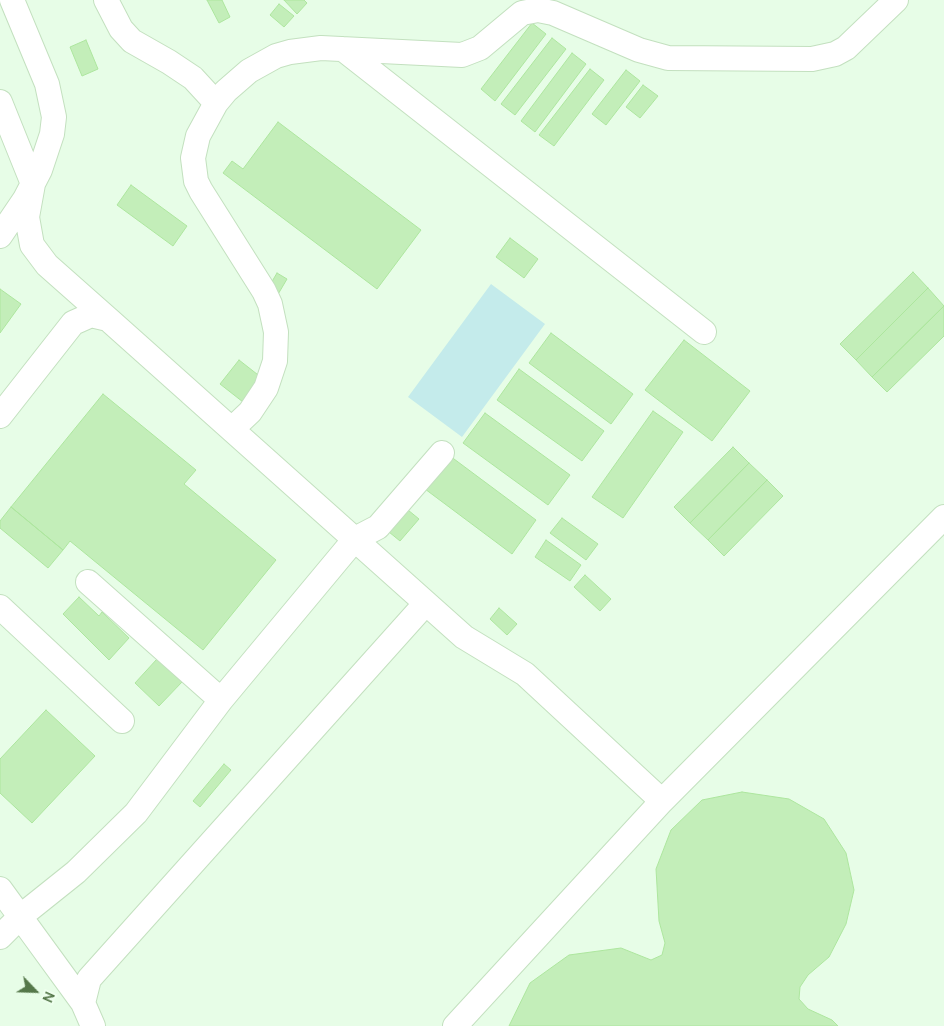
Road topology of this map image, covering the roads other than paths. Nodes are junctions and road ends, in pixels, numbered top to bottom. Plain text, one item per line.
1 (12, 0) edge
2 (106, 0) edge
3 (896, 0) edge
4 (343, 49) junction
5 (0, 102) edge
6 (216, 103) junction
7 (5, 127) edge
8 (33, 184) junction
9 (0, 236) edge
10 (108, 319) junction
11 (704, 332) dead end
12 (0, 416) edge
13 (232, 429) junction
14 (442, 453) dead end
15 (944, 518) edge
16 (355, 539) junction
17 (88, 582) dead end
18 (426, 603) junction
19 (0, 607) edge
20 (221, 700) junction
21 (122, 721) dead end
22 (662, 801) junction
23 (0, 889) edge
24 (20, 916) junction
25 (0, 937) edge
26 (83, 1003) junction
27 (92, 1026) edge
28 (455, 1026) edge

1 - 8 street
2 - 6 street
3 - 4 street
4 - 6 street
4 - 11 street
5 - 7 street
6 - 13 street
7 - 8 street
8 - 9 street
8 - 10 street
10 - 12 street
10 - 13 street
13 - 16 street
14 - 16 street
15 - 22 street
16 - 18 street
16 - 20 street
17 - 20 street
18 - 22 street
18 - 26 street
19 - 21 street
20 - 24 street
22 - 28 street
23 - 24 street
24 - 25 street
24 - 26 street
26 - 27 street

